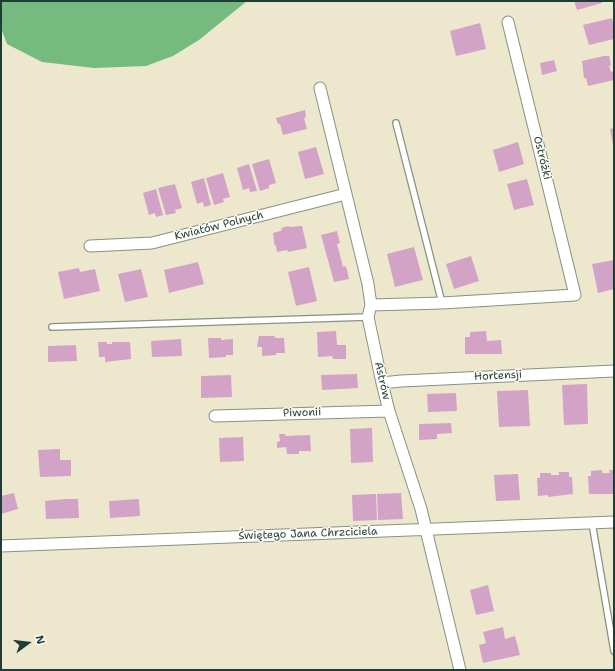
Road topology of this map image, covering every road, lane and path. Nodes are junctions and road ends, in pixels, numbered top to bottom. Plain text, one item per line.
1 (508, 22) dead end
2 (320, 88) dead end
3 (396, 123) dead end
4 (346, 194) junction
5 (90, 246) dead end
6 (442, 303) junction
7 (371, 305) junction
8 (368, 317) junction
9 (52, 327) dead end
10 (614, 371) edge
11 (382, 383) junction
12 (389, 411) junction
13 (215, 416) dead end
14 (614, 522) edge
15 (592, 523) junction
16 (425, 529) junction
17 (1, 546) edge
18 (614, 651) edge
19 (460, 670) edge

1 - 6 street, Ostróżki
2 - 4 street, Astrów
3 - 6 lane
4 - 5 street, Kwiatów Polnych
4 - 7 street, Astrów
6 - 7 street
7 - 8 street, Astrów
8 - 9 lane
8 - 11 street, Astrów
10 - 11 street, Hortensji
11 - 12 street, Astrów
12 - 13 street, Piwonii
12 - 16 street, Astrów
14 - 15 street, Świętego Jana Chrzciciela
15 - 16 street, Świętego Jana Chrzciciela
15 - 18 lane
16 - 17 street, Świętego Jana Chrzciciela
16 - 19 street, Astrów

